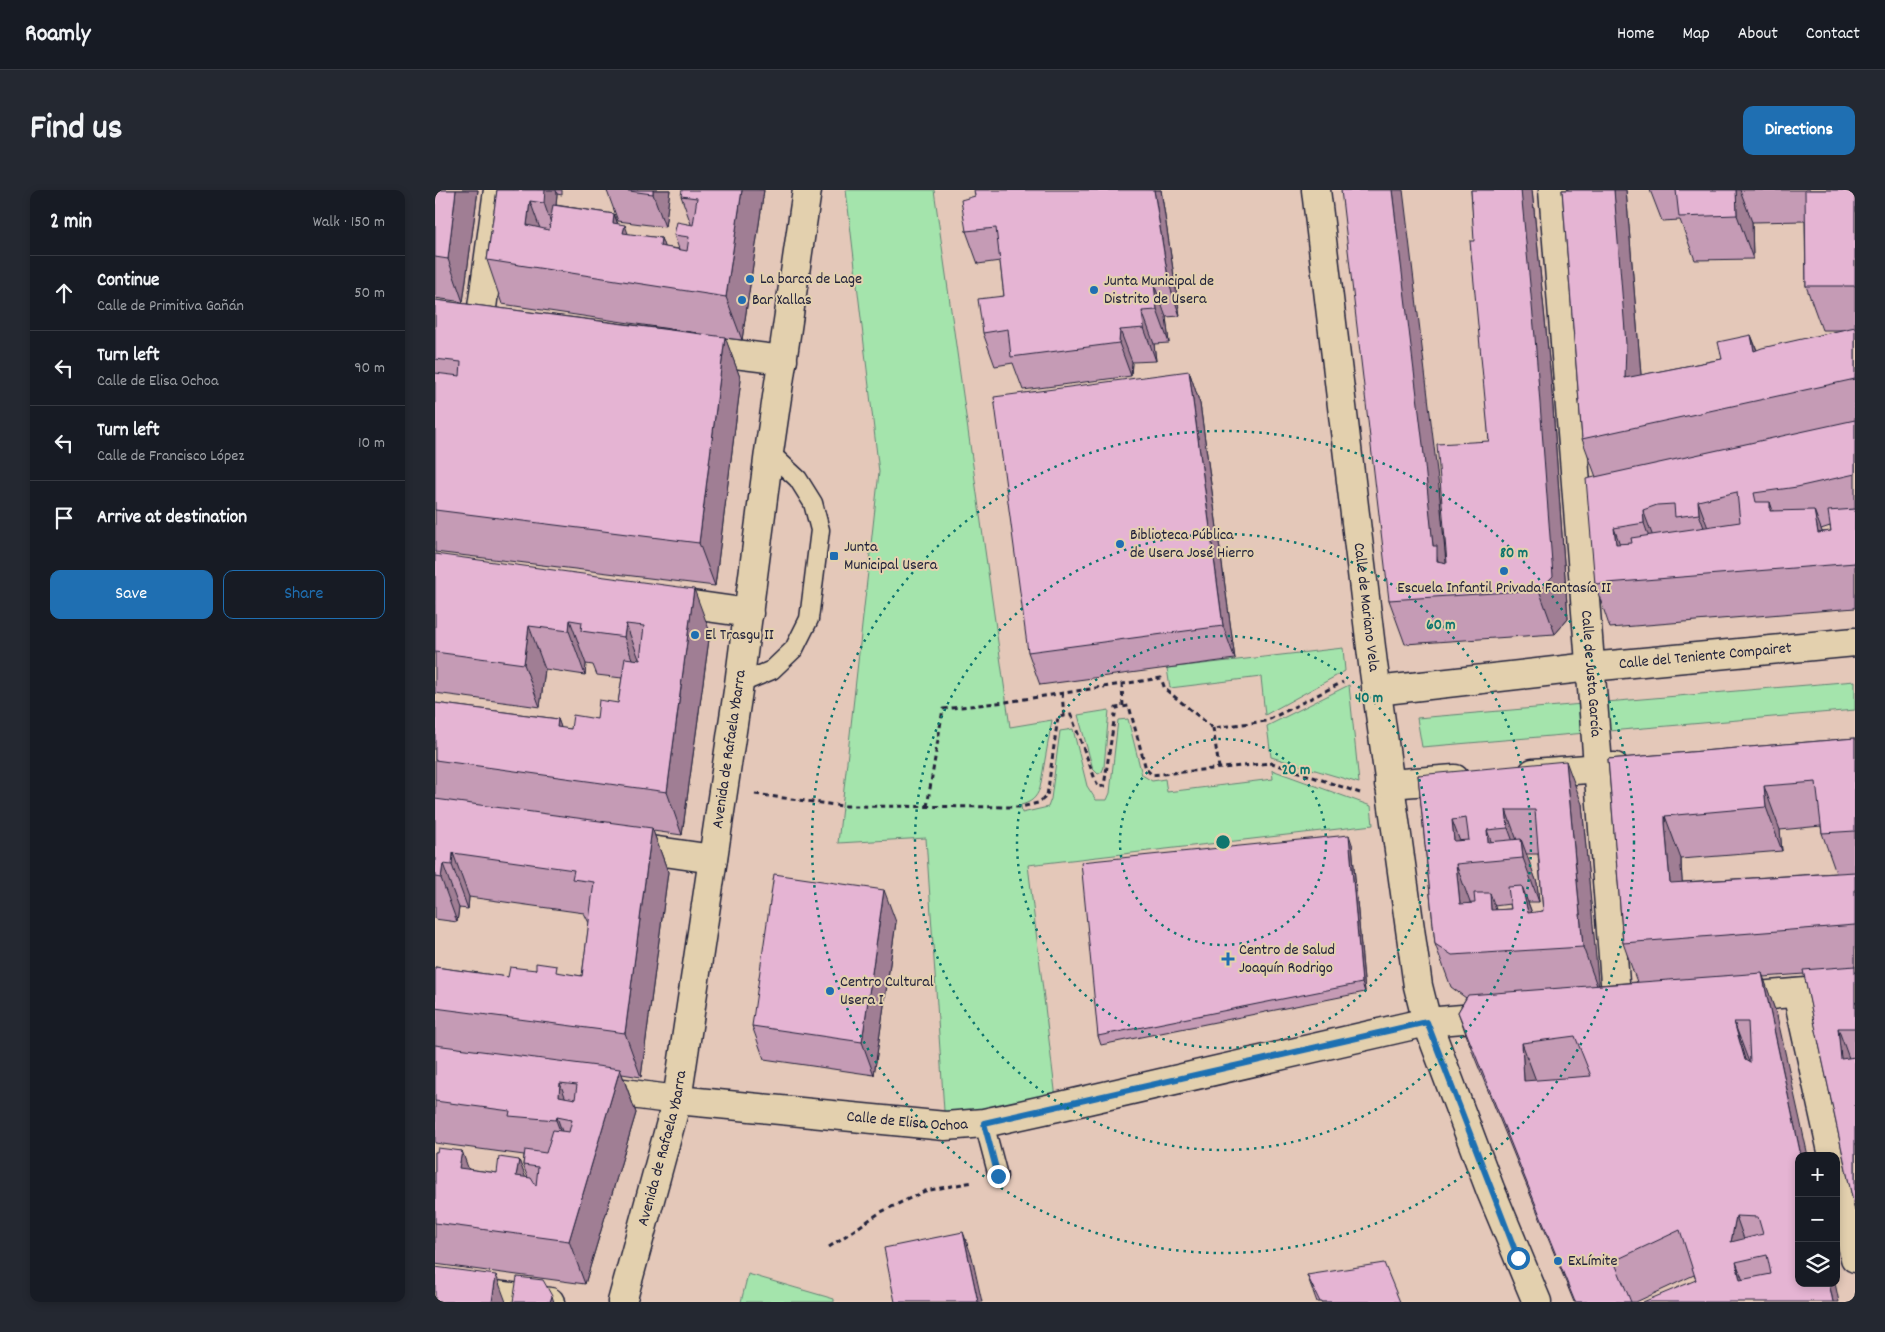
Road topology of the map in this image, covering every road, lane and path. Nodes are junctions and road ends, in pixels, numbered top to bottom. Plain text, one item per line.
1 (498, 190) edge
2 (807, 190) edge
3 (1316, 190) edge
4 (1553, 190) edge
5 (453, 319) edge
6 (667, 345) edge
7 (783, 360) junction
8 (769, 452) junction
9 (636, 598) edge
10 (749, 613) junction
11 (1855, 642) edge
12 (1590, 667) junction
13 (1348, 679) dead end
14 (1122, 683) junction
15 (739, 684) junction
16 (1376, 691) junction
17 (1062, 693) junction
18 (1123, 707) junction
19 (1064, 717) junction
20 (1213, 728) junction
21 (1637, 765) edge
22 (1219, 768) junction
23 (1597, 768) junction
24 (1508, 775) edge
25 (1478, 777) edge
26 (1389, 784) junction
27 (752, 794) dead end
28 (1364, 794) dead end
29 (927, 807) junction
30 (597, 842) edge
31 (713, 859) junction
32 (1855, 988) edge
33 (1797, 992) junction
34 (1712, 1000) edge
35 (1645, 1005) edge
36 (1617, 1008) junction
37 (1588, 1010) edge
38 (1522, 1015) edge
39 (1427, 1022) junction
40 (571, 1086) edge
41 (677, 1100) junction
42 (984, 1123) junction
43 (1832, 1152) edge
44 (998, 1176) joint
45 (1840, 1190) edge
46 (829, 1247) dead end
47 (1855, 1258) edge
48 (435, 1287) edge
49 (550, 1302) edge
50 (622, 1302) edge
51 (1537, 1302) edge

1 - 5 street
2 - 7 street, Avenida de Rafaela Ybarra
3 - 16 street, Calle de Mariano Vela
4 - 12 street, Calle de Justa García
6 - 7 street
7 - 8 street, Avenida de Rafaela Ybarra
8 - 10 street, Avenida de Rafaela Ybarra
8 - 15 lane
9 - 10 street
10 - 15 street, Avenida de Rafaela Ybarra
11 - 12 street, Calle del Teniente Compairet
12 - 16 street, Calle del Teniente Compairet
12 - 23 street, Calle de Justa García
13 - 20 path
14 - 17 path
14 - 18 path
14 - 20 path
15 - 31 street, Avenida de Rafaela Ybarra
16 - 26 street, Calle de Mariano Vela
17 - 19 path
17 - 29 path
18 - 19 path
18 - 22 path
19 - 29 path
20 - 22 path
21 - 23 street
22 - 28 path
23 - 24 street
23 - 36 street, Calle de Justa García
25 - 26 street
26 - 39 street, Calle de Mariano Vela
27 - 29 path
30 - 31 street
31 - 41 street, Avenida de Rafaela Ybarra
32 - 33 street
33 - 34 street
33 - 43 street
35 - 36 street
36 - 37 street
38 - 39 street, Calle de Elisa Ochoa
39 - 42 street, Calle de Elisa Ochoa
39 - 51 street, Calle de Mariano Vela
40 - 41 street, Calle de Elisa Ochoa
41 - 42 street, Calle de Elisa Ochoa
41 - 50 street, Avenida de Rafaela Ybarra
42 - 44 lane
44 - 46 path
45 - 47 street
48 - 49 street

